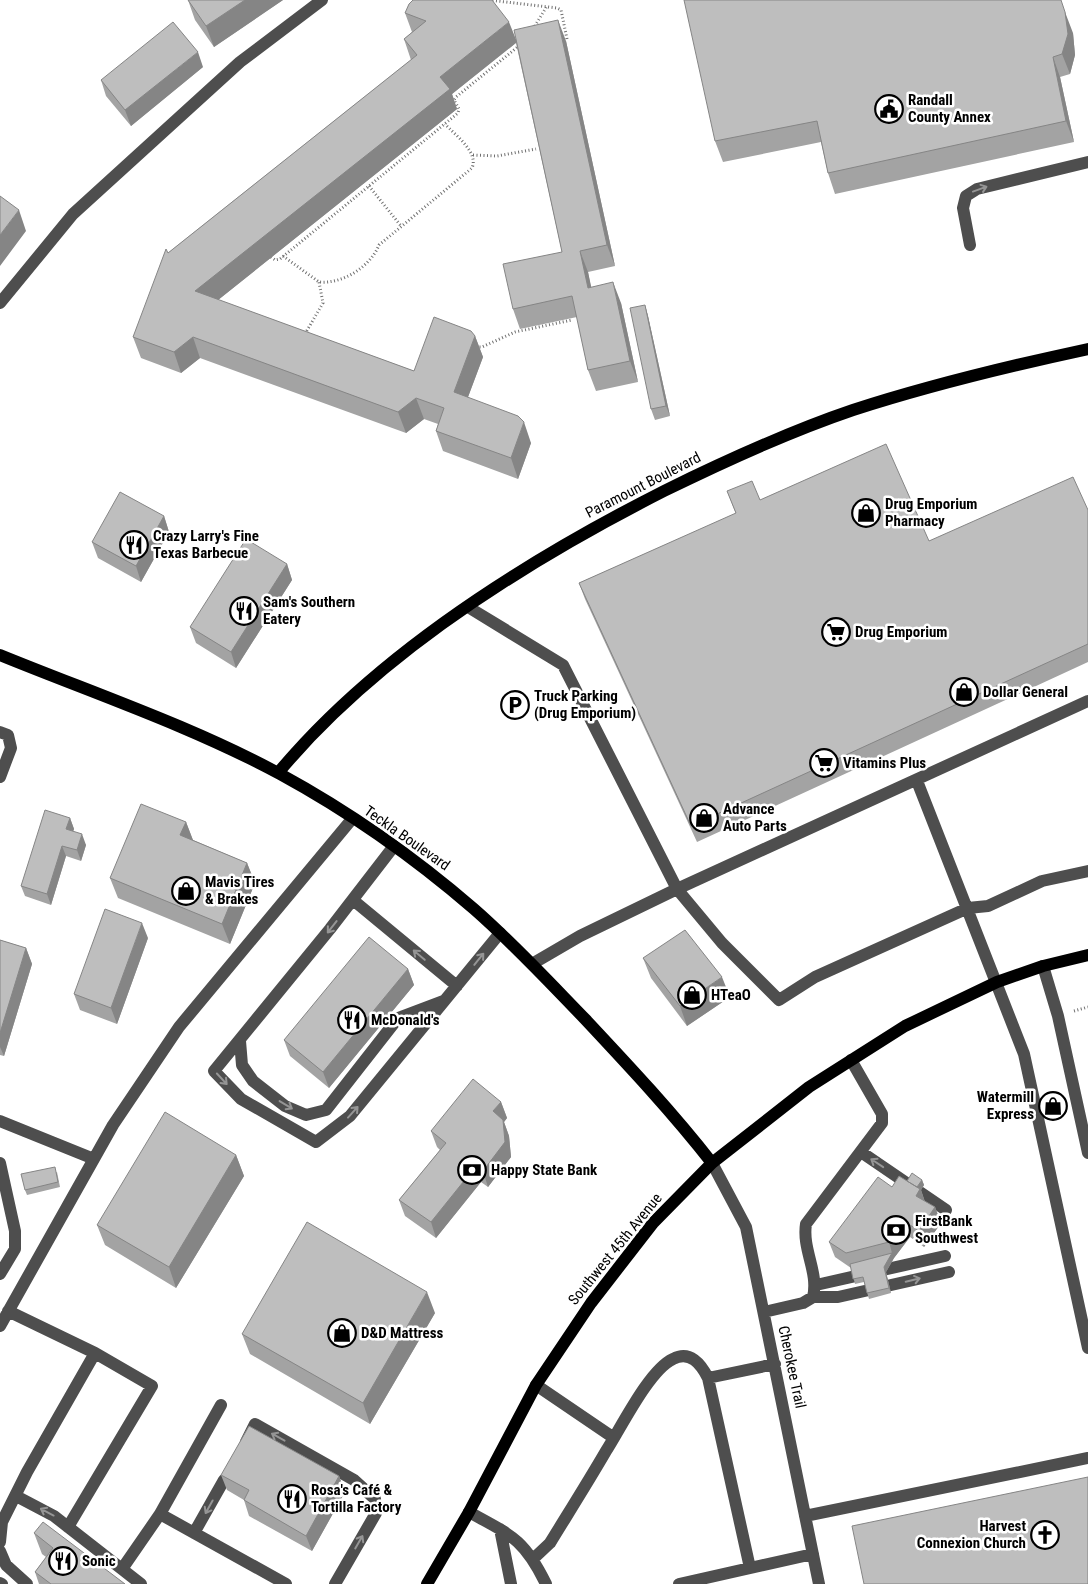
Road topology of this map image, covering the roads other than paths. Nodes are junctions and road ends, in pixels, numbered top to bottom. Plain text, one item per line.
1 (322, 0) edge
2 (1088, 162) edge
3 (970, 245) dead end
4 (0, 303) edge
5 (1088, 349) edge
6 (468, 607) junction
7 (0, 655) edge
8 (1088, 701) edge
9 (0, 732) edge
10 (278, 773) junction
11 (0, 777) edge
12 (917, 781) junction
13 (352, 819) junction
14 (394, 846) junction
15 (1088, 871) edge
16 (677, 889) junction
17 (353, 900) junction
18 (968, 908) junction
19 (500, 933) junction
20 (1088, 955) edge
21 (532, 964) junction
22 (1043, 966) junction
23 (997, 982) junction
24 (457, 986) junction
25 (445, 1000) junction
26 (240, 1041) junction
27 (851, 1060) junction
28 (0, 1121) edge
29 (860, 1152) junction
30 (1088, 1153) edge
31 (94, 1159) junction
32 (0, 1163) edge
33 (712, 1163) junction
34 (946, 1210) dead end
35 (945, 1256) dead end
36 (949, 1272) dead end
37 (0, 1274) edge
38 (815, 1291) junction
39 (8, 1312) junction
40 (764, 1312) junction
41 (0, 1326) edge
42 (1088, 1348) edge
43 (95, 1353) junction
44 (775, 1364) junction
45 (708, 1378) junction
46 (536, 1385) junction
47 (221, 1405) dead end
48 (614, 1438) junction
49 (241, 1450) edge
50 (1088, 1458) edge
51 (224, 1480) edge
52 (16, 1496) junction
53 (468, 1512) junction
54 (160, 1514) junction
55 (806, 1516) junction
56 (1, 1524) edge
57 (68, 1527) junction
58 (500, 1529) junction
59 (194, 1533) junction
60 (0, 1542) edge
61 (0, 1551) edge
62 (813, 1554) junction
63 (533, 1559) junction
64 (750, 1568) junction
65 (122, 1569) junction
66 (27, 1584) edge
67 (141, 1584) edge
68 (286, 1584) edge
69 (334, 1584) edge
70 (427, 1584) edge
71 (512, 1584) edge
72 (546, 1584) edge
73 (679, 1584) edge
74 (819, 1584) edge

1 - 4 street
3 -> 2 street
5 - 6 main road, Paramount Boulevard
6 - 10 main road, Paramount Boulevard
6 - 16 street
7 - 10 main road, Teckla Boulevard
8 - 12 street
9 - 11 street
10 - 13 main road, Teckla Boulevard
12 - 16 street
12 - 18 street
13 - 14 main road, Teckla Boulevard
13 - 31 street
14 - 17 street
14 - 19 main road, Teckla Boulevard
15 - 18 street
16 - 18 street
16 - 21 street
24 -> 17 street
17 -> 26 street
18 - 23 street
19 - 21 main road, Teckla Boulevard
24 -> 19 street
20 - 22 main road, Southwest 45th Avenue
21 - 33 main road, Teckla Boulevard
22 - 23 main road, Southwest 45th Avenue
22 - 30 street
23 - 27 main road, Southwest 45th Avenue
23 - 42 street
24 - 25 street
26 -> 25 street
26 -> 25 street
27 - 29 street
27 - 33 main road, Southwest 45th Avenue
28 - 31 street
34 -> 29 street
29 - 38 street
31 - 39 street
32 - 37 street
33 - 40 street, Cherokee Trail
33 - 46 main road, Southwest 45th Avenue
35 - 38 street
38 -> 36 street
38 - 40 street
39 - 41 street
39 - 43 street
40 - 44 street, Cherokee Trail
43 - 52 street
43 - 57 street
44 - 45 street
44 - 55 street, Cherokee Trail
45 - 48 street
45 - 64 street
46 - 48 street
46 - 53 main road, Southwest 45th Avenue
47 - 54 street
48 - 63 street
69 -> 49 street
50 - 55 street
51 -> 59 street
52 - 56 street
57 -> 52 street
53 - 58 street
53 - 70 main road, Southwest 45th Avenue
54 - 59 street
54 - 65 street
55 - 62 street, Cherokee Trail
56 - 60 street
57 - 65 street
58 - 63 street
58 - 71 street
59 - 68 street
61 - 66 street
62 - 64 street
62 - 74 street, Cherokee Trail
63 - 72 street
64 - 73 street
65 - 67 street

